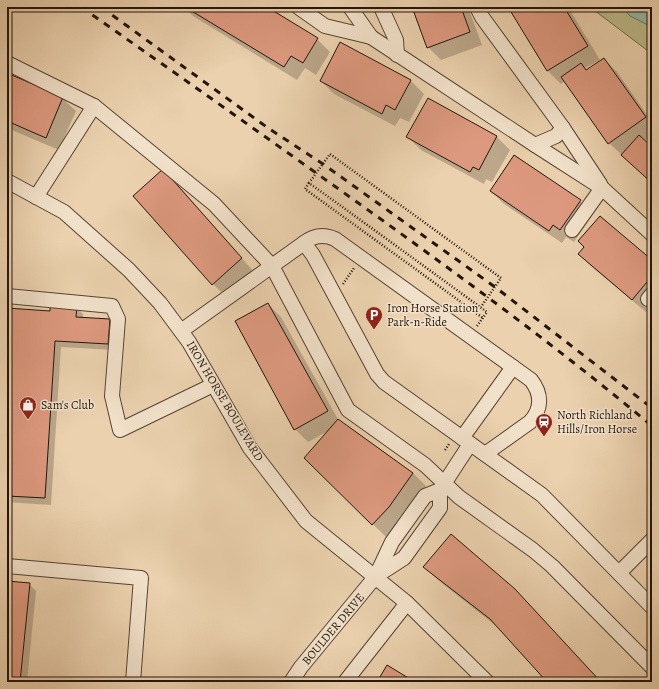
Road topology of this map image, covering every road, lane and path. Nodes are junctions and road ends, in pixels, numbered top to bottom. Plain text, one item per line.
1 (298, 7) edge
2 (350, 7) edge
3 (381, 7) edge
4 (477, 7) edge
5 (371, 37) junction
6 (397, 55) junction
7 (7, 63) edge
8 (94, 106) junction
9 (563, 128) junction
10 (535, 145) junction
11 (7, 181) edge
12 (309, 183) junction
13 (602, 188) junction
14 (36, 197) junction
15 (572, 230) dead end
16 (652, 234) edge
17 (304, 243) junction
18 (272, 266) junction
19 (355, 268) dead end
20 (7, 296) edge
21 (335, 296) junction
22 (483, 318) dead end
23 (181, 331) junction
24 (513, 368) junction
25 (213, 385) junction
26 (463, 438) junction
27 (446, 450) dead end
28 (485, 454) junction
29 (442, 487) junction
30 (652, 540) edge
31 (7, 566) edge
32 (619, 573) junction
33 (376, 576) junction
34 (407, 602) junction
35 (652, 607) edge
36 (652, 667) edge
37 (133, 682) edge
38 (291, 682) edge
39 (345, 682) edge
40 (487, 682) edge

1 - 5 street
2 - 5 street
3 - 6 street
4 - 9 street
5 - 6 street
6 - 10 street
7 - 8 street
8 - 14 street
8 - 18 street
9 - 10 street
9 - 13 street
10 - 13 street
11 - 14 street, IRON HORSE BOULEVARD
12 - 12 path
12 - 22 path
13 - 15 street
13 - 16 street
14 - 23 street, IRON HORSE BOULEVARD
17 - 18 street
17 - 21 street
17 - 24 street
18 - 23 street
18 - 29 street
19 - 21 path
20 - 25 street
21 - 26 street
23 - 25 street, IRON HORSE BOULEVARD
24 - 26 street
24 - 28 street
25 - 33 street, IRON HORSE BOULEVARD
26 - 27 path
26 - 28 street
26 - 29 street
28 - 32 street
29 - 33 street, BOULDER DRIVE
29 - 36 street
30 - 32 street
31 - 37 street
32 - 35 street
33 - 34 street, IRON HORSE BOULEVARD
33 - 38 street, BOULDER DRIVE
34 - 39 street
34 - 40 street, IRON HORSE BOULEVARD

